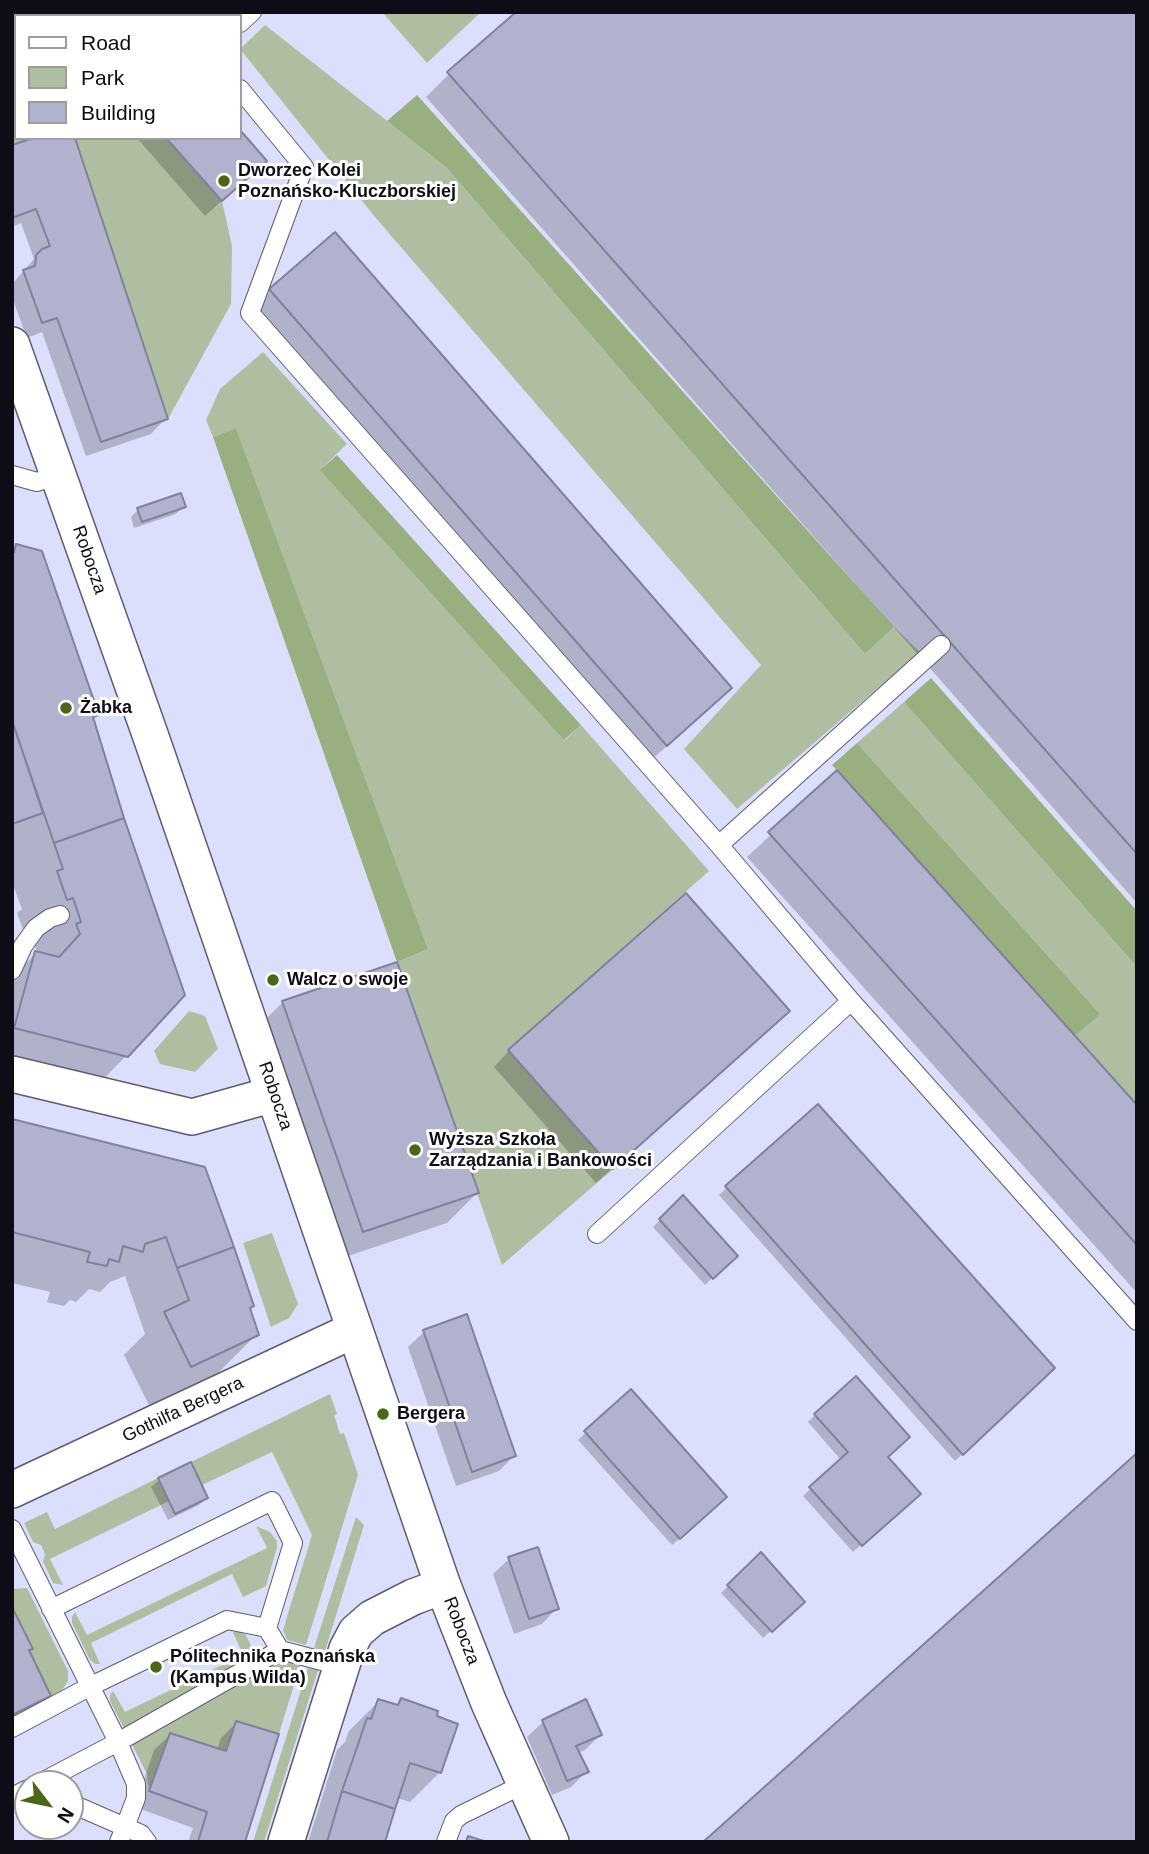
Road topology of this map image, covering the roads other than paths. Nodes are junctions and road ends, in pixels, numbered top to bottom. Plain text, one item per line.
1 (242, 91) edge
2 (12, 345) edge
3 (12, 475) edge
4 (59, 475) junction
5 (941, 645) dead end
6 (719, 845) junction
7 (60, 915) dead end
8 (12, 970) edge
9 (851, 1001) junction
10 (12, 1074) edge
11 (274, 1094) junction
12 (597, 1234) dead end
13 (1137, 1321) edge
14 (354, 1330) junction
15 (12, 1490) edge
16 (12, 1529) edge
17 (443, 1586) junction
18 (51, 1609) junction
19 (267, 1628) junction
20 (280, 1650) junction
21 (341, 1666) junction
22 (89, 1687) junction
23 (12, 1728) edge
24 (118, 1742) junction
25 (69, 1770) edge
26 (526, 1783) junction
27 (84, 1811) edge
28 (122, 1834) edge
29 (147, 1842) edge
30 (286, 1842) edge
31 (446, 1842) edge
32 (551, 1842) edge

1 - 6 lane
2 - 4 street, Robocza
3 - 4 lane
4 - 11 street, Robocza
5 - 6 lane
6 - 9 lane
7 - 8 lane
9 - 12 lane
9 - 13 lane
10 - 11 street
11 - 14 street, Robocza
14 - 15 street, Gothilfa Bergera
14 - 17 street, Robocza
16 - 18 lane
17 - 21 street
17 - 26 street, Robocza
18 - 19 lane
18 - 22 lane
19 - 20 lane
19 - 22 lane
20 - 21 lane
20 - 24 lane
21 - 30 street
22 - 23 lane
22 - 24 lane
24 - 25 lane
24 - 28 lane
26 - 31 lane
26 - 32 street, Robocza
27 - 28 lane
28 - 29 lane

